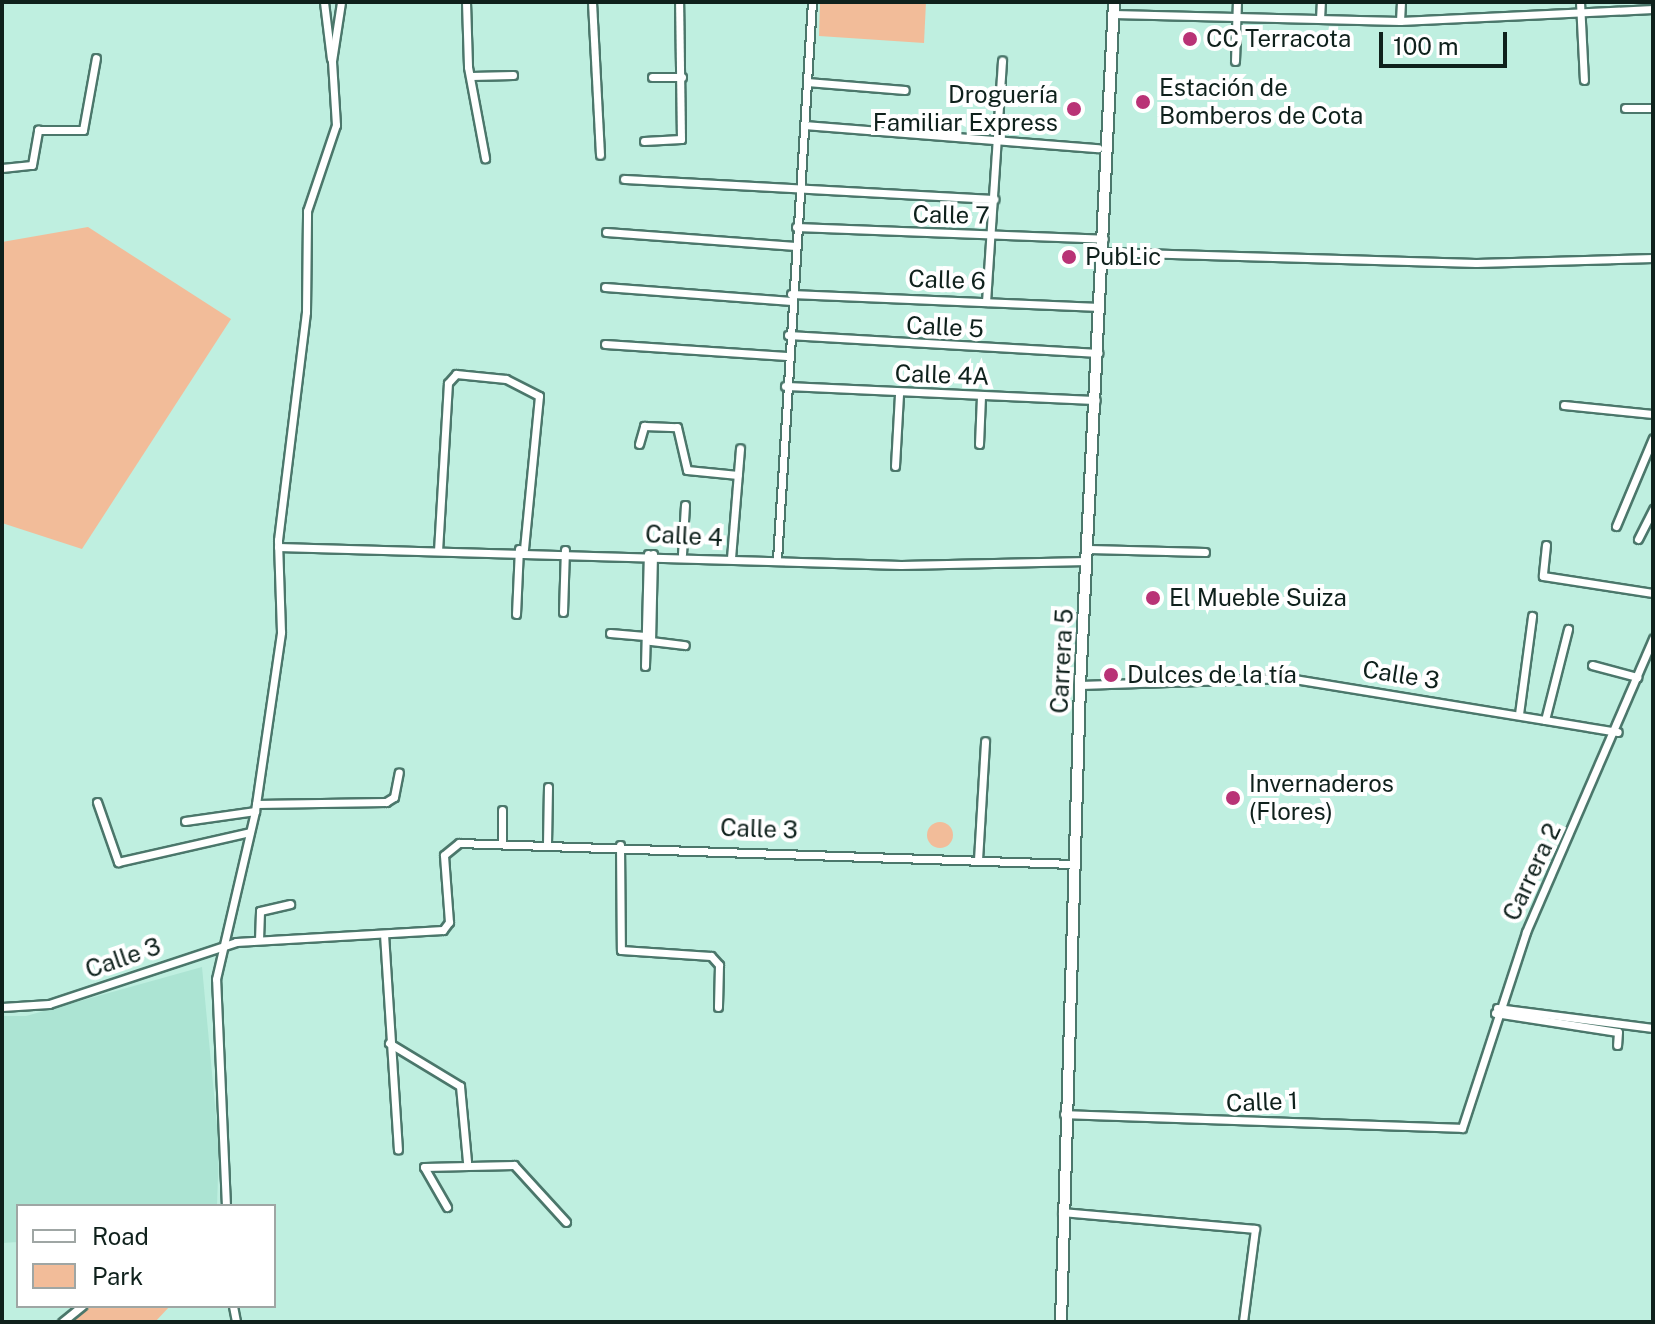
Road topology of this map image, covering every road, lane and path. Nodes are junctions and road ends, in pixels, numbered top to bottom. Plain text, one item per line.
1 (324, 2) edge
2 (341, 2) edge
3 (466, 2) edge
4 (592, 2) edge
5 (679, 2) edge
6 (812, 2) edge
7 (1237, 2) edge
8 (1321, 2) edge
9 (1401, 2) edge
10 (1580, 2) edge
11 (1114, 8) edge
12 (1653, 9) edge
13 (1581, 14) junction
14 (1236, 16) junction
15 (1320, 19) junction
16 (1400, 21) junction
17 (96, 58) dead end
18 (332, 61) junction
19 (1002, 61) dead end
20 (1235, 61) dead end
21 (513, 75) dead end
22 (471, 76) junction
23 (652, 77) dead end
24 (682, 77) junction
25 (1584, 80) dead end
26 (807, 82) junction
27 (905, 90) dead end
28 (1625, 108) dead end
29 (1653, 108) edge
30 (804, 125) junction
31 (644, 141) dead end
32 (994, 143) junction
33 (1098, 148) dead end
34 (600, 155) dead end
35 (485, 158) dead end
36 (2, 168) edge
37 (624, 179) dead end
38 (799, 185) junction
39 (994, 199) junction
40 (796, 227) junction
41 (606, 232) dead end
42 (990, 236) junction
43 (1104, 239) junction
44 (795, 246) junction
45 (1104, 252) junction
46 (1653, 258) edge
47 (605, 287) dead end
48 (791, 297) junction
49 (986, 302) junction
50 (1102, 307) junction
51 (788, 335) junction
52 (605, 344) dead end
53 (1100, 353) junction
54 (787, 356) junction
55 (785, 386) junction
56 (899, 394) junction
57 (981, 396) junction
58 (1098, 400) junction
59 (1564, 405) dead end
60 (1653, 414) edge
61 (1653, 438) edge
62 (639, 444) dead end
63 (979, 444) dead end
64 (740, 448) dead end
65 (895, 466) dead end
66 (738, 475) junction
67 (685, 505) dead end
68 (1653, 509) edge
69 (1616, 526) dead end
70 (1638, 539) dead end
71 (1546, 545) dead end
72 (278, 547) junction
73 (521, 549) junction
74 (565, 550) junction
75 (438, 551) junction
76 (1205, 552) dead end
77 (650, 554) junction
78 (682, 554) junction
79 (1088, 555) junction
80 (731, 558) junction
81 (777, 560) junction
82 (1653, 593) edge
83 (563, 612) dead end
84 (516, 614) dead end
85 (1532, 616) dead end
86 (1568, 629) dead end
87 (610, 633) dead end
88 (645, 636) junction
89 (1653, 638) edge
90 (685, 645) dead end
91 (1592, 665) dead end
92 (645, 666) dead end
93 (1637, 677) junction
94 (1080, 685) junction
95 (1519, 714) junction
96 (1545, 720) junction
97 (1618, 732) junction
98 (985, 741) dead end
99 (399, 772) dead end
100 (548, 787) dead end
101 (97, 802) dead end
102 (255, 807) junction
103 (502, 810) dead end
104 (185, 821) dead end
105 (250, 832) junction
106 (502, 844) junction
107 (547, 844) junction
108 (620, 845) junction
109 (978, 860) junction
110 (1073, 864) junction
111 (290, 904) dead end
112 (384, 934) junction
113 (259, 940) junction
114 (225, 944) junction
115 (2, 1007) edge
116 (718, 1007) dead end
117 (1496, 1010) junction
118 (1653, 1028) edge
119 (389, 1043) junction
120 (1617, 1045) dead end
121 (1064, 1114) junction
122 (1462, 1128) joint
123 (398, 1150) dead end
124 (467, 1162) junction
125 (226, 1204) edge
126 (447, 1207) dead end
127 (1062, 1212) junction
128 (566, 1222) dead end
129 (80, 1308) edge
130 (62, 1322) edge
131 (1061, 1322) edge
132 (1243, 1322) edge

1 - 18 street
2 - 18 street
3 - 22 street
4 - 34 street
5 - 24 street
6 - 26 street
7 - 14 street
8 - 15 street
9 - 16 street
10 - 13 street
11 - 14 street
11 - 43 main road, Carrera 5
12 - 13 street
13 - 16 street
13 - 25 street
14 - 15 street
14 - 20 street
15 - 16 street
17 - 36 street
18 - 72 street
19 - 32 street
21 - 22 street
22 - 35 street
23 - 24 street
24 - 31 street
26 - 27 street
26 - 30 street
28 - 29 street
30 - 32 street
30 - 38 street
32 - 33 street
32 - 39 street
37 - 38 street
38 - 39 street
38 - 40 street
39 - 42 street
40 - 42 street, Calle 7
40 - 44 street
41 - 44 street
42 - 43 street, Calle 7
42 - 49 street
43 - 45 main road, Carrera 5
44 - 48 street
45 - 46 street
45 - 50 main road, Carrera 5
47 - 48 street, Calle 6
48 - 49 street, Calle 6
48 - 51 street
49 - 50 street, Calle 6
50 - 53 main road, Carrera 5
51 - 53 street, Calle 5
51 - 54 street
52 - 54 street
53 - 58 main road, Carrera 5
54 - 55 street
55 - 56 street, Calle 4A
55 - 81 street
56 - 57 street, Calle 4A
56 - 65 street
57 - 58 street, Calle 4A
57 - 63 street
58 - 79 main road, Carrera 5
59 - 60 street
61 - 69 street
62 - 66 street
64 - 66 street
66 - 80 street
67 - 78 street
68 - 70 street
71 - 82 street
72 - 75 street, Calle 4
72 - 102 street
73 - 74 street, Calle 4
73 - 75 street, Calle 4
73 - 75 street
73 - 84 street
74 - 77 street, Calle 4
74 - 83 street
76 - 79 street, Calle 4
77 - 78 street, Calle 4
77 - 88 street
77 - 90 street
78 - 80 street, Calle 4
79 - 81 street, Calle 4
79 - 94 main road, Carrera 5
80 - 81 street, Calle 4
85 - 95 street
86 - 96 street
87 - 88 street
88 - 92 street
89 - 93 street, Carrera 2
91 - 93 street
93 - 97 street, Carrera 2
94 - 95 street, Calle 3
94 - 110 main road, Carrera 5
95 - 96 street, Calle 3
96 - 97 street, Calle 3
97 - 117 street, Carrera 2
98 - 109 street
99 - 102 street
100 - 107 street
101 - 105 street
102 - 104 street
102 - 105 street
103 - 106 street
105 - 114 street
106 - 107 street, Calle 3
106 - 112 street, Calle 3
107 - 108 street, Calle 3
108 - 109 street, Calle 3
108 - 116 street
109 - 110 street, Calle 3
110 - 121 main road, Carrera 5
111 - 113 street
112 - 113 street, Calle 3
112 - 119 street
113 - 114 street, Calle 3
114 - 115 street, Calle 3
114 - 125 street
117 - 118 street
117 - 120 street
117 - 122 street, Carrera 2
119 - 123 street
119 - 124 street
121 - 122 street, Calle 1
121 - 127 main road, Carrera 5
124 - 126 street
124 - 128 street
127 - 131 main road, Carrera 5
127 - 132 street
129 - 130 street

